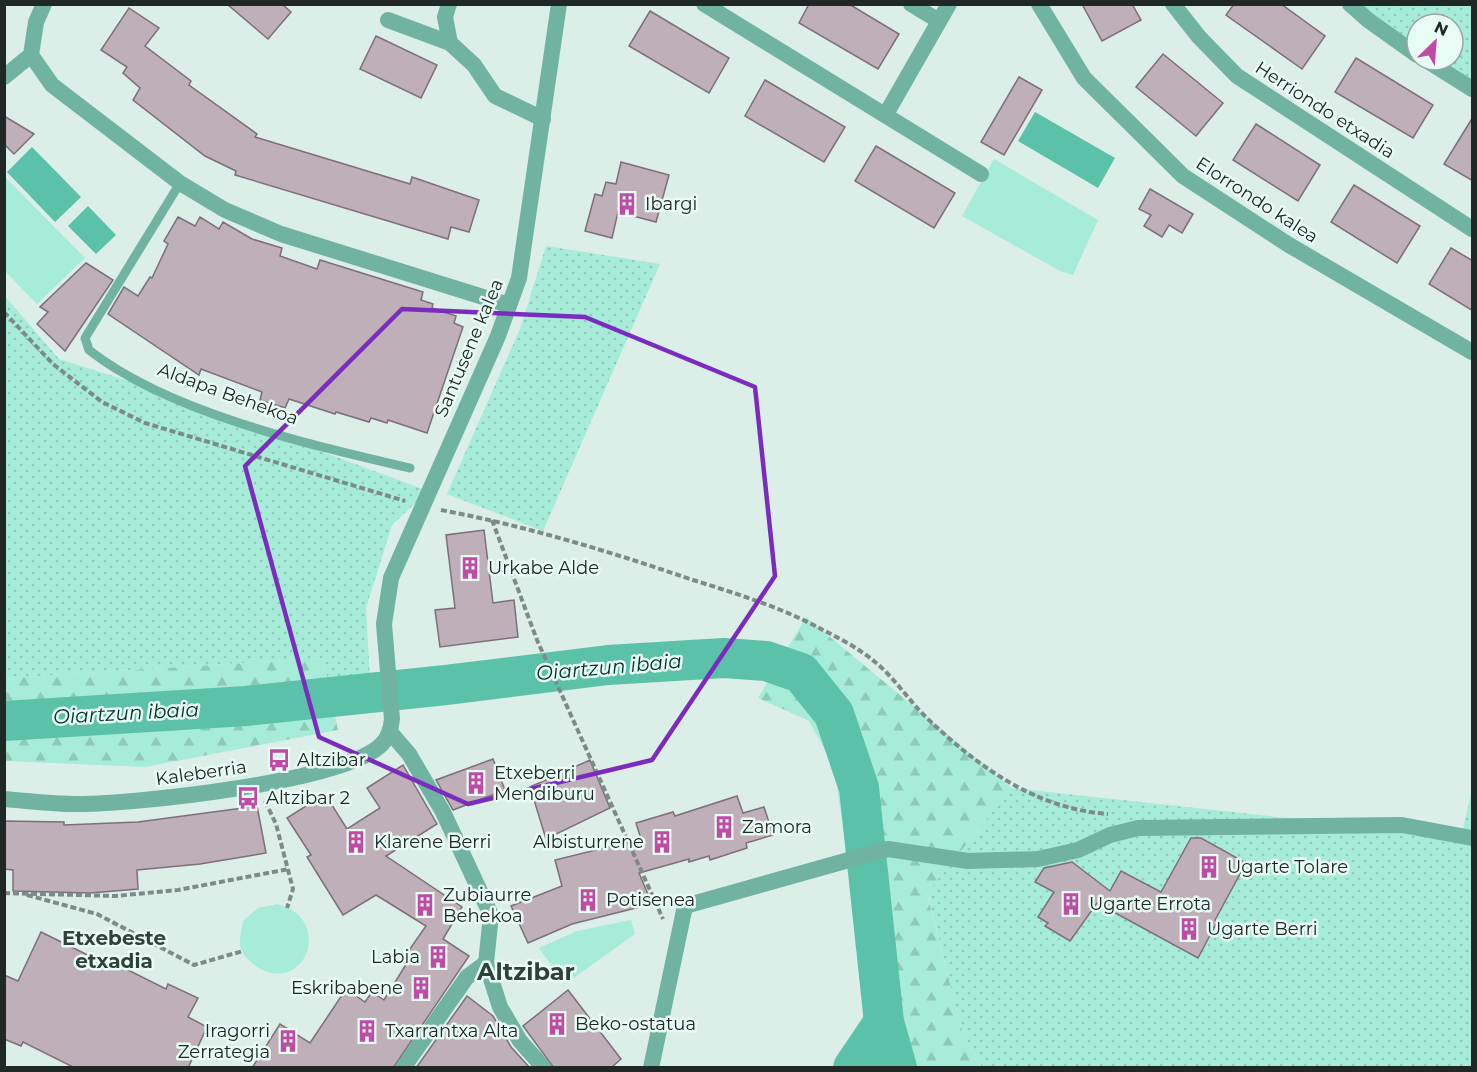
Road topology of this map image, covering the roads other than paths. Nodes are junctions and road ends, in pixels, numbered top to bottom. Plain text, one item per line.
1 (44, 4) edge
2 (449, 4) edge
3 (559, 4) edge
4 (704, 4) edge
5 (911, 4) edge
6 (949, 4) edge
7 (1039, 4) edge
8 (1173, 4) edge
9 (1350, 4) edge
10 (388, 20) dead end
11 (939, 21) junction
12 (450, 43) junction
13 (1405, 47) edge
14 (31, 55) junction
15 (1445, 72) edge
16 (4, 77) edge
17 (1473, 89) edge
18 (886, 114) junction
19 (543, 119) junction
20 (981, 174) dead end
21 (180, 183) junction
22 (1473, 229) edge
23 (509, 305) junction
24 (1473, 352) edge
25 (410, 468) dead end
26 (390, 732) junction
27 (4, 799) edge
28 (1473, 838) edge
29 (486, 963) junction
30 (403, 1068) edge
31 (544, 1068) edge
32 (651, 1068) edge

1 - 14 street
2 - 12 street
3 - 19 street, Santusene kalea
4 - 18 street
5 - 11 street
6 - 11 street
7 - 24 street, Elorrondo kalea
8 - 22 street, Herriondo etxadia
9 - 13 street
10 - 12 street
11 - 18 street
12 - 19 street
14 - 16 street
14 - 21 street
15 - 17 street
18 - 20 street
19 - 23 street, Santusene kalea
21 - 23 street
21 - 25 lane, Aldapa Behekoa
23 - 26 street, Santusene kalea
26 - 27 street, Kaleberria
26 - 29 street
28 - 32 street
29 - 30 street
29 - 31 street

